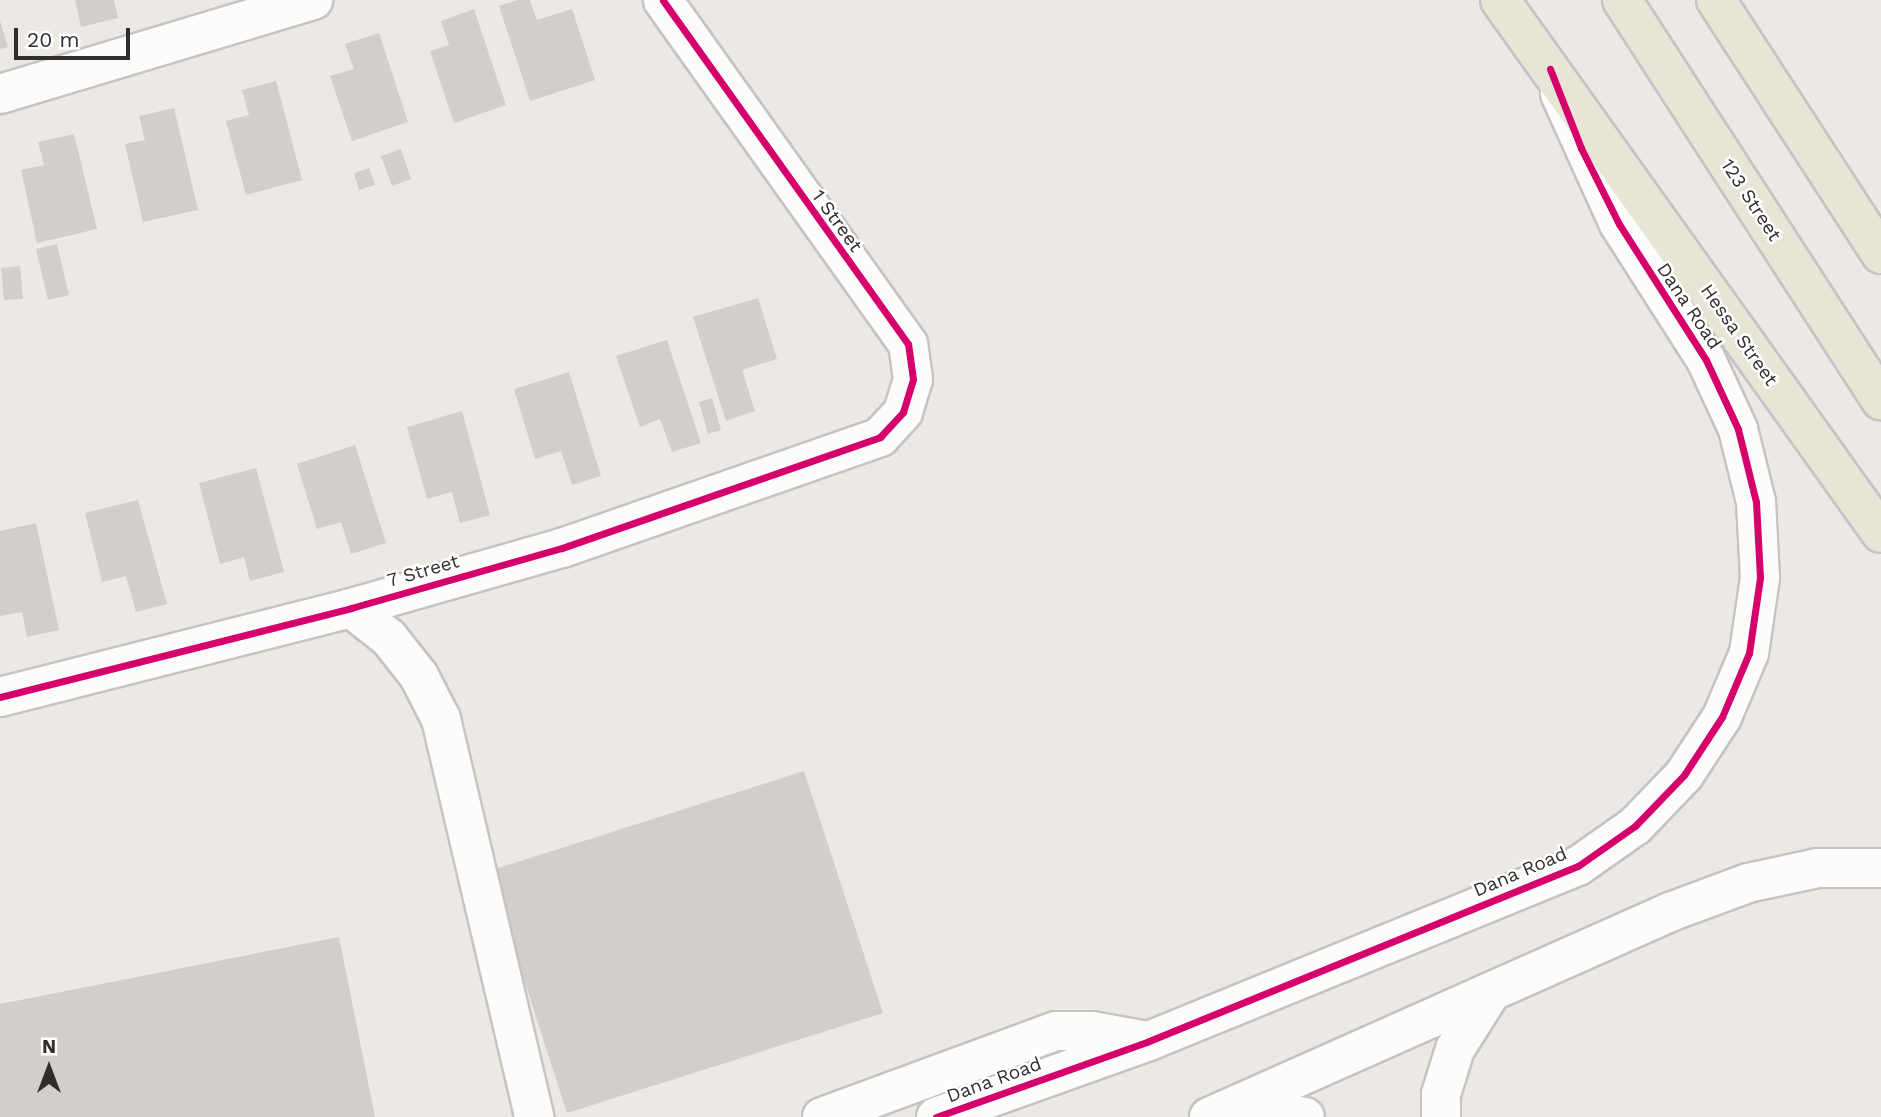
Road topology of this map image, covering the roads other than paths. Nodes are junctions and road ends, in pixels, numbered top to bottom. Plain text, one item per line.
1 (313, 0) edge
2 (663, 0) edge
3 (1500, 0) edge
4 (1622, 0) edge
5 (1716, 0) edge
6 (1550, 69) junction
7 (0, 94) edge
8 (1881, 254) edge
9 (1881, 400) edge
10 (847, 450) joint
11 (1881, 533) edge
12 (351, 608) junction
13 (0, 697) edge
14 (1881, 868) edge
15 (1488, 997) junction
16 (1149, 1041) junction
17 (1224, 1111) edge
18 (534, 1117) edge
19 (822, 1117) edge
20 (936, 1117) edge
21 (1305, 1117) edge
22 (1441, 1117) edge

1 - 7 street
2 - 10 street, 1 Street
3 - 6 main road, Hessa Street
4 - 9 main road, 123 Street
5 - 8 main road
6 - 11 main road, Hessa Street
6 - 16 street, Dana Road
10 - 12 street, 7 Street
12 - 13 street, 7 Street
12 - 18 street
14 - 15 street
15 - 17 street
15 - 22 street
16 - 19 street
16 - 20 street, Dana Road
17 - 21 street

